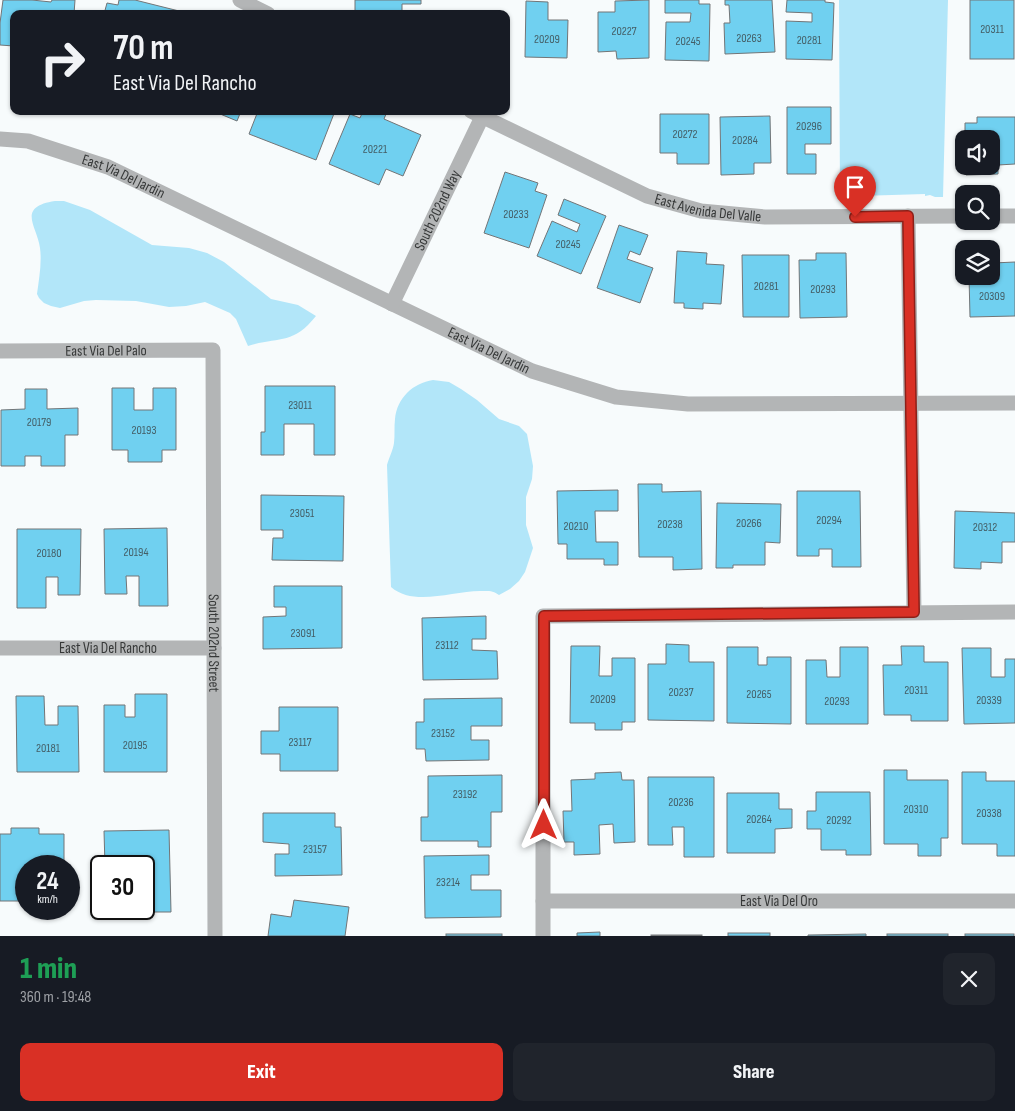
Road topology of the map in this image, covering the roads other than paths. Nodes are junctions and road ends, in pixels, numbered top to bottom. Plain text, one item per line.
1 (240, 0) edge
2 (260, 10) edge
3 (476, 115) edge
4 (478, 115) edge
5 (0, 138) edge
6 (908, 216) junction
7 (955, 216) edge
8 (1000, 216) edge
9 (1015, 216) edge
10 (392, 304) junction
11 (213, 350) joint
12 (0, 351) edge
13 (911, 404) junction
14 (1015, 404) edge
15 (914, 612) junction
16 (1015, 612) edge
17 (0, 648) edge
18 (214, 648) junction
19 (544, 901) junction
20 (1015, 901) edge
21 (215, 936) edge
22 (544, 936) edge

1 - 2 street
3 - 10 street, South 202nd Way
4 - 6 street, East Avenida Del Valle
5 - 10 street, East Via Del Jardin
6 - 7 street, East Avenida Del Valle
6 - 13 street
8 - 9 street
10 - 13 street, East Via Del Jardin
11 - 12 street, East Via Del Palo
11 - 18 street, South 202nd Street
13 - 14 street, East Via Del Jardin
13 - 15 street
15 - 16 street
15 - 19 street
17 - 18 street, East Via Del Rancho
18 - 21 street, South 202nd Street
19 - 20 street, East Via Del Oro
19 - 22 street

